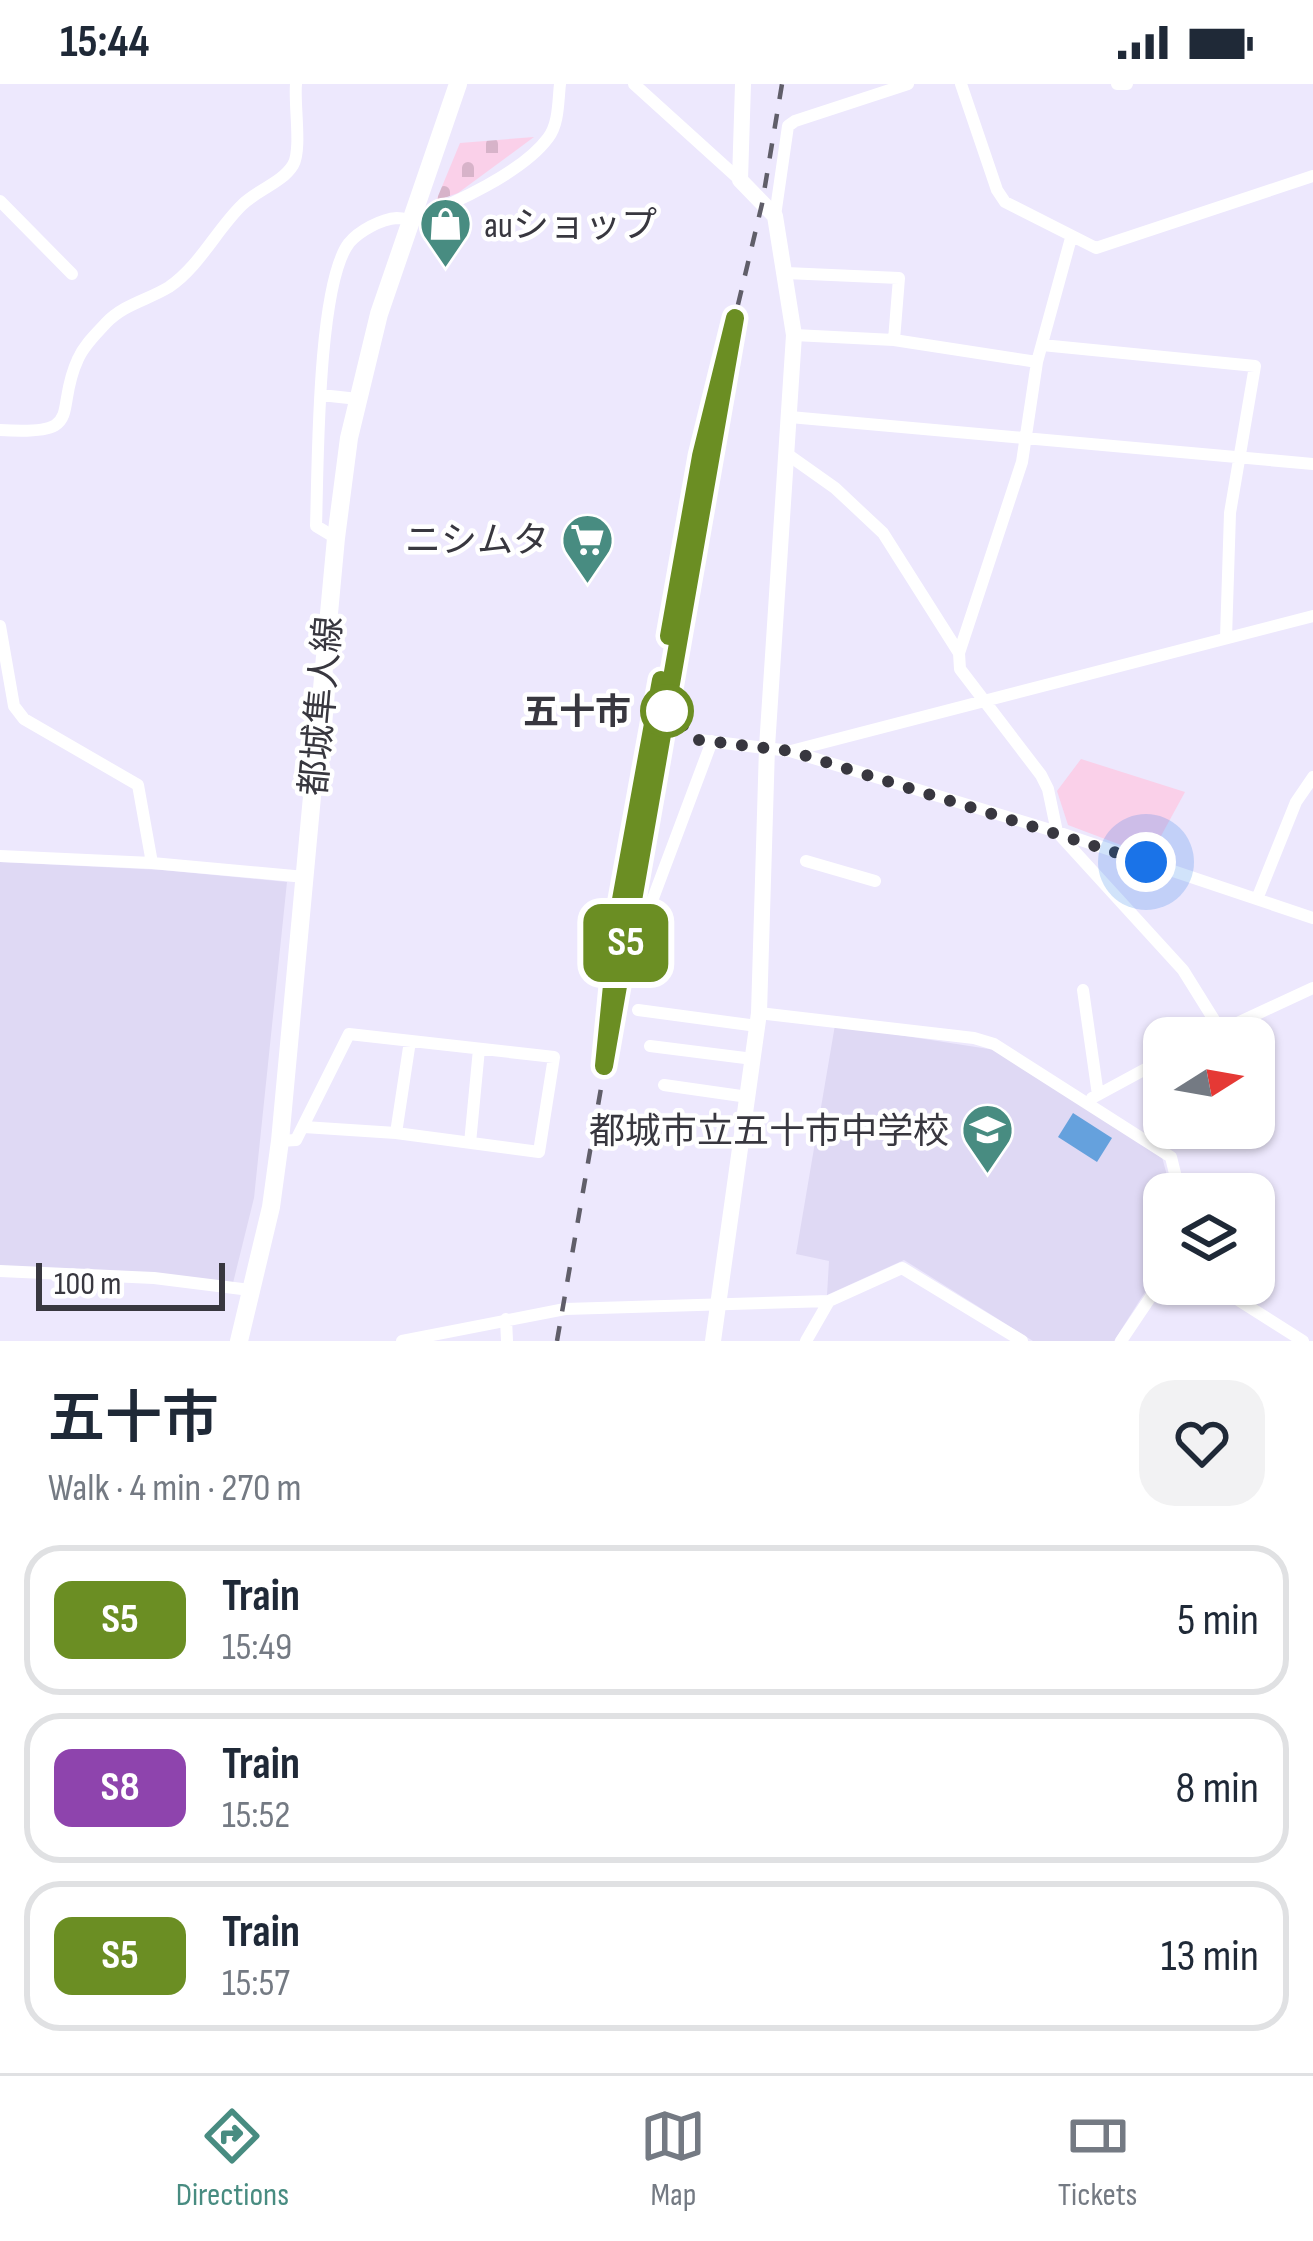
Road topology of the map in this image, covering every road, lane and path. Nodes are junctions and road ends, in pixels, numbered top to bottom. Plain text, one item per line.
1 (296, 84) edge
2 (458, 84) edge
3 (560, 84) edge
4 (634, 84) edge
5 (743, 84) edge
6 (908, 84) edge
7 (961, 84) edge
8 (1117, 84) edge
9 (1127, 84) edge
10 (1313, 176) edge
11 (740, 180) junction
12 (0, 201) edge
13 (775, 216) junction
14 (412, 220) junction
15 (1071, 238) junction
16 (786, 273) junction
17 (73, 274) dead end
18 (794, 334) junction
19 (894, 340) junction
20 (1042, 345) junction
21 (1037, 362) junction
22 (321, 395) junction
23 (358, 399) junction
24 (790, 416) junction
25 (0, 430) edge
26 (1028, 437) junction
27 (788, 454) junction
28 (1242, 457) junction
29 (1313, 464) edge
30 (336, 538) junction
31 (1313, 616) edge
32 (0, 626) edge
33 (1226, 638) junction
34 (958, 653) junction
35 (980, 699) junction
36 (767, 747) junction
37 (790, 751) junction
38 (1313, 777) edge
39 (1057, 832) junction
40 (0, 856) edge
41 (806, 861) dead end
42 (152, 863) junction
43 (305, 877) junction
44 (875, 881) dead end
45 (1257, 899) junction
46 (650, 909) dead end
47 (1313, 918) edge
48 (1313, 988) edge
49 (1083, 990) dead end
50 (638, 1010) dead end
51 (1212, 1017) edge
52 (1251, 1017) edge
53 (758, 1019) junction
54 (410, 1041) junction
55 (650, 1046) dead end
56 (479, 1049) junction
57 (753, 1058) junction
58 (1143, 1070) edge
59 (664, 1085) dead end
60 (748, 1097) junction
61 (1092, 1098) junction
62 (304, 1126) junction
63 (397, 1133) junction
64 (280, 1141) junction
65 (470, 1143) junction
66 (1175, 1173) edge
67 (0, 1271) edge
68 (250, 1290) junction
69 (829, 1301) junction
70 (721, 1303) junction
71 (1145, 1305) edge
72 (1247, 1305) edge
73 (506, 1319) junction
74 (1313, 1331) edge
75 (434, 1338) edge
76 (239, 1341) edge
77 (403, 1341) edge
78 (507, 1341) edge
79 (713, 1341) edge
80 (806, 1341) edge
81 (1022, 1341) edge
82 (1121, 1341) edge
83 (1305, 1341) edge

1 - 25 street
2 - 14 main road, 都城隼人線
3 - 14 street
4 - 11 street
5 - 11 street
6 - 13 street
7 - 15 street
8 - 9 street
10 - 15 street
11 - 13 street
12 - 17 street
13 - 16 street
14 - 22 street
14 - 23 main road, 都城隼人線
15 - 20 street
16 - 18 street
16 - 19 street
18 - 19 street
18 - 24 street
19 - 21 street
20 - 21 street
20 - 28 street
21 - 26 street
22 - 23 street
22 - 30 street
23 - 30 main road, 都城隼人線
24 - 26 street
24 - 27 street
26 - 28 street
26 - 34 street
27 - 34 street
27 - 36 street
28 - 29 street
28 - 33 street
30 - 43 main road, 都城隼人線
31 - 33 street
32 - 42 street
33 - 35 street
34 - 35 street
35 - 37 street
35 - 39 street
36 - 37 street
36 - 46 street
36 - 53 street
37 - 39 street
38 - 45 street
39 - 45 street
39 - 51 street
40 - 42 street
41 - 44 street
42 - 43 street
43 - 64 main road, 都城隼人線
45 - 47 street
48 - 52 street
49 - 61 street
50 - 53 street
53 - 57 street
53 - 61 street
54 - 56 street
54 - 62 street
54 - 63 street
55 - 57 street
56 - 65 street
56 - 65 street
57 - 60 street
58 - 61 street
59 - 60 street
60 - 70 street
61 - 66 street
62 - 63 street
62 - 64 street
63 - 65 street
64 - 68 main road, 都城隼人線
67 - 68 street
68 - 76 main road, 都城隼人線
69 - 70 street
69 - 80 street
69 - 81 street
70 - 73 street
70 - 79 street
71 - 82 street
72 - 83 street
73 - 75 street
73 - 78 street
74 - 83 street
75 - 77 street

